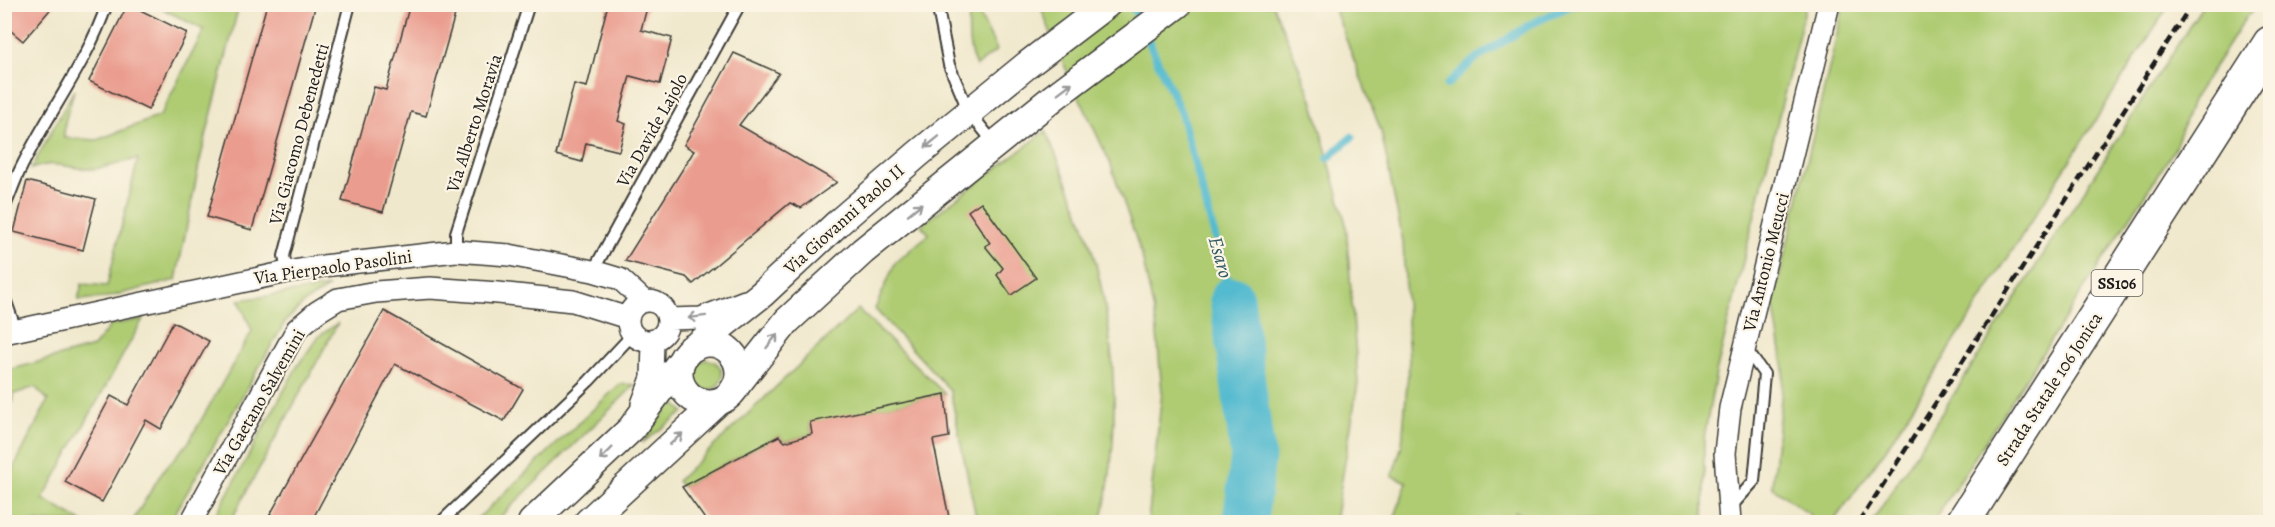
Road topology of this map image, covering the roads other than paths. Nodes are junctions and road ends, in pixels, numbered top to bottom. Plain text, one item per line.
1 (107, 4) edge
2 (350, 4) edge
3 (529, 4) edge
4 (740, 4) edge
5 (938, 4) edge
6 (1107, 4) edge
7 (1178, 4) edge
8 (1829, 4) edge
9 (2271, 43) edge
10 (969, 112) junction
11 (995, 144) junction
12 (4, 208) edge
13 (456, 252) junction
14 (593, 271) junction
15 (287, 272) junction
16 (762, 294) junction
17 (4, 296) edge
18 (644, 301) junction
19 (669, 319) junction
20 (638, 331) junction
21 (10, 332) edge
22 (1744, 347) junction
23 (688, 353) junction
24 (727, 394) junction
25 (631, 429) junction
26 (1730, 516) edge
27 (191, 522) edge
28 (441, 522) edge
29 (532, 522) edge
30 (588, 522) edge
31 (1963, 522) edge

1 - 12 lane
2 - 15 lane, Via Giacomo Debenedetti
3 - 13 lane, Via Alberto Moravia
4 - 14 lane, Via Davide Lajolo
5 - 10 lane
6 - 10 street, Via Giovanni Paolo II
11 -> 7 street, Via Giovanni Paolo II
8 - 22 street, Via Antonio Meucci
9 - 31 main road, Strada Statale 106 Jonica / SS106
10 - 11 lane
10 -> 16 street, Via Giovanni Paolo II
24 -> 11 street, Via Giovanni Paolo II
13 - 14 street, Via Pierpaolo Pasolini
13 - 15 street, Via Pierpaolo Pasolini
14 - 18 street, Via Pierpaolo Pasolini
15 - 21 street, Via Pierpaolo Pasolini
16 -> 19 street
16 - 23 street, Via Giovanni Paolo II
17 - 21 lane, Via Pierpaolo Pasolini
18 - 19 street
18 - 20 street
19 - 20 street
20 - 25 street
20 - 27 street, Via Gaetano Salvemini
20 - 28 lane
22 - 26 street, Via Antonio Meucci
22 - 26 lane
23 - 24 street
23 - 24 street
23 - 25 street, Via Giovanni Paolo II
30 -> 24 street, Via Giovanni Paolo II
25 -> 29 street, Via Giovanni Paolo II

